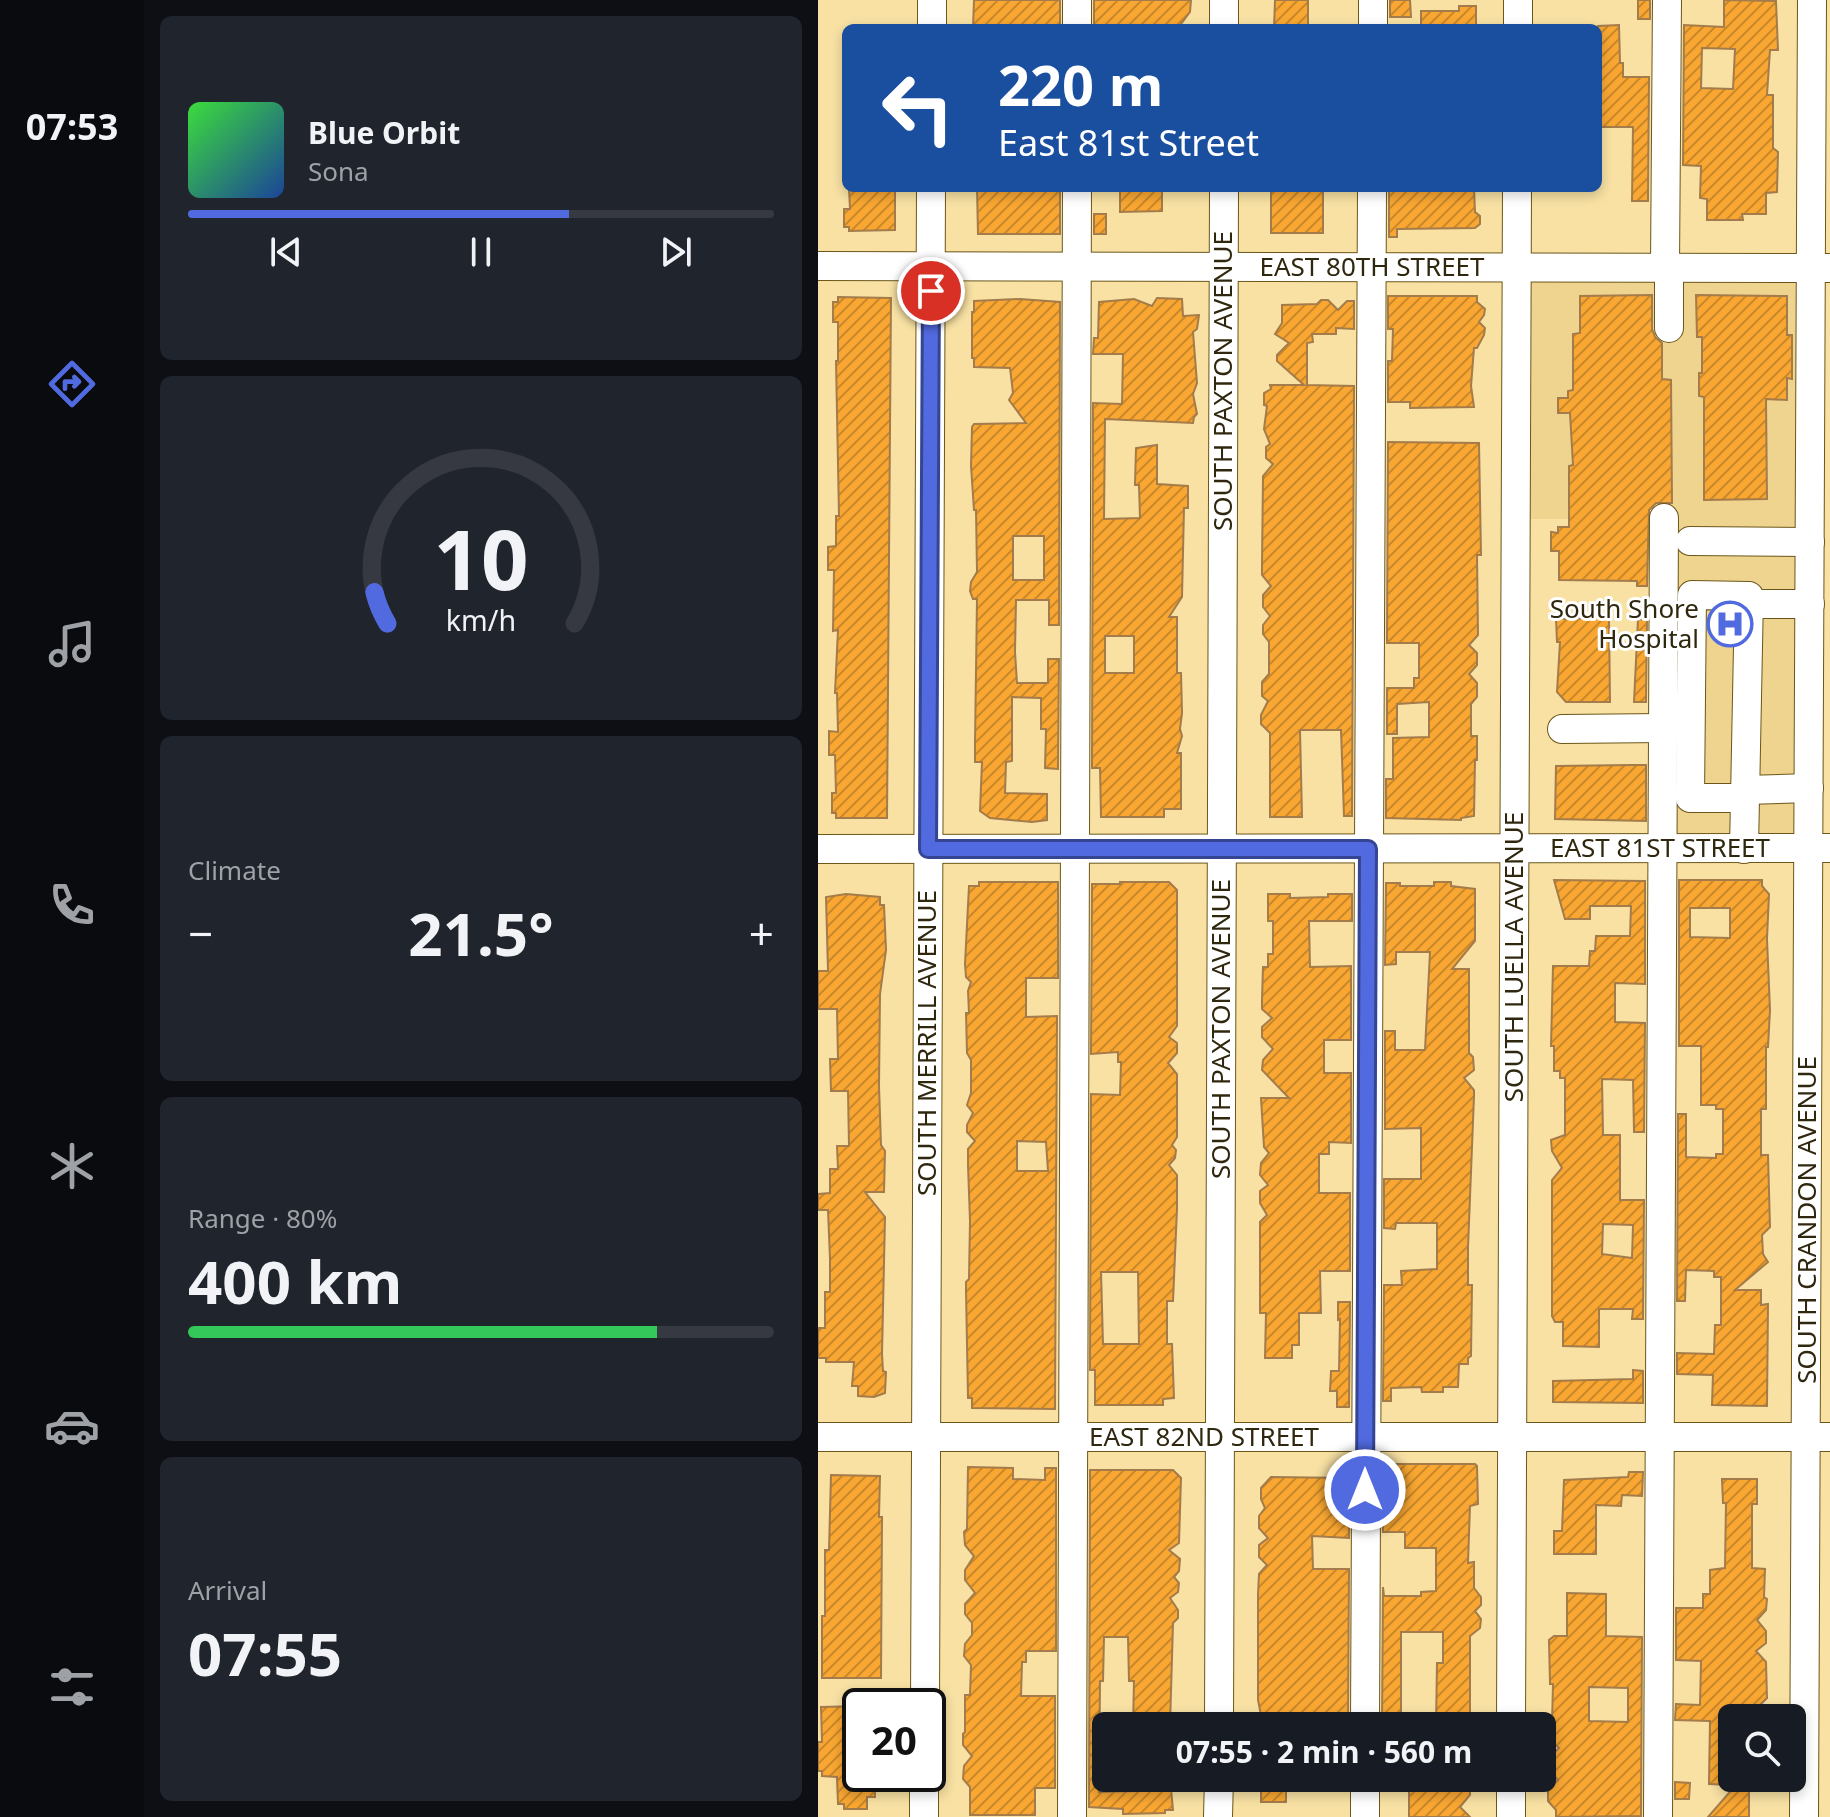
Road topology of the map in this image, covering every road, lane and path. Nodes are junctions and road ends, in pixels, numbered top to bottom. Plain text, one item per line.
1 (932, 0) edge
2 (1077, 0) edge
3 (1224, 0) edge
4 (1373, 0) edge
5 (1518, 0) edge
6 (1667, 0) edge
7 (1812, 0) edge
8 (932, 24) edge
9 (1077, 24) edge
10 (1224, 24) edge
11 (1373, 24) edge
12 (1518, 24) edge
13 (931, 192) edge
14 (1077, 192) edge
15 (1224, 192) edge
16 (1372, 192) edge
17 (1517, 192) edge
18 (818, 266) edge
19 (931, 266) junction
20 (1077, 266) junction
21 (1223, 266) junction
22 (1372, 266) junction
23 (1517, 267) junction
24 (1667, 267) junction
25 (1821, 268) edge
26 (1669, 328) dead end
27 (1664, 518) dead end
28 (1690, 541) dead end
29 (1810, 542) junction
30 (1749, 604) junction
31 (1810, 604) junction
32 (1664, 728) junction
33 (1562, 729) dead end
34 (1809, 788) junction
35 (1745, 794) junction
36 (1663, 848) junction
37 (1819, 848) edge
38 (818, 849) edge
39 (928, 849) junction
40 (1075, 849) junction
41 (1221, 849) junction
42 (1368, 849) junction
43 (1514, 849) junction
44 (1744, 849) junction
45 (818, 1437) edge
46 (926, 1437) junction
47 (1073, 1437) junction
48 (1220, 1437) junction
49 (1365, 1437) junction
50 (1512, 1437) junction
51 (1660, 1437) junction
52 (1818, 1437) edge
53 (925, 1688) edge
54 (1219, 1712) edge
55 (1365, 1712) edge
56 (1511, 1712) edge
57 (924, 1792) edge
58 (1219, 1792) edge
59 (1365, 1792) edge
60 (1511, 1792) edge
61 (924, 1817) edge
62 (1072, 1817) edge
63 (1218, 1817) edge
64 (1365, 1817) edge
65 (1511, 1817) edge
66 (1658, 1817) edge
67 (1804, 1817) edge

1 - 8 street
2 - 9 street
3 - 10 street
4 - 11 street
5 - 12 street
6 - 24 street
7 - 25 street, SOUTH CRANDON AVENUE
13 - 19 street, SOUTH MERRILL AVENUE
14 - 20 street
15 - 21 street, SOUTH PAXTON AVENUE
16 - 22 street
17 - 23 street, SOUTH LUELLA AVENUE
18 - 19 street, EAST 80TH STREET
19 - 20 street, EAST 80TH STREET
19 - 39 street, SOUTH MERRILL AVENUE
20 - 21 street, EAST 80TH STREET
20 - 40 street
21 - 22 street, EAST 80TH STREET
21 - 41 street, SOUTH PAXTON AVENUE
22 - 23 street, EAST 80TH STREET
22 - 42 street
23 - 24 street, EAST 80TH STREET
23 - 43 street, SOUTH LUELLA AVENUE
24 - 25 street, EAST 80TH STREET
24 - 26 street
25 - 29 street, SOUTH CRANDON AVENUE
27 - 32 street
28 - 29 street
29 - 31 street, SOUTH CRANDON AVENUE
30 - 31 street
30 - 35 street
30 - 35 street
31 - 34 street, SOUTH CRANDON AVENUE
32 - 33 street
32 - 36 street
34 - 35 street
34 - 37 street, SOUTH CRANDON AVENUE
35 - 44 street
36 - 43 street, EAST 81ST STREET
36 - 44 street, EAST 81ST STREET
36 - 51 street
37 - 44 street, EAST 81ST STREET
37 - 52 street, SOUTH CRANDON AVENUE
38 - 39 street, EAST 81ST STREET
39 - 40 street, EAST 81ST STREET
39 - 46 street, SOUTH MERRILL AVENUE
40 - 41 street, EAST 81ST STREET
40 - 47 street
41 - 42 street, EAST 81ST STREET
41 - 48 street, SOUTH PAXTON AVENUE
42 - 43 street, EAST 81ST STREET
42 - 49 street
43 - 50 street, SOUTH LUELLA AVENUE
45 - 46 street, EAST 82ND STREET
46 - 47 street, EAST 82ND STREET
46 - 53 street, SOUTH MERRILL AVENUE
47 - 48 street, EAST 82ND STREET
47 - 62 street
48 - 49 street, EAST 82ND STREET
48 - 54 street, SOUTH PAXTON AVENUE
49 - 50 street, EAST 82ND STREET
49 - 55 street
50 - 51 street, EAST 82ND STREET
50 - 56 street, SOUTH LUELLA AVENUE
51 - 52 street, EAST 82ND STREET
51 - 66 street
52 - 67 street, SOUTH CRANDON AVENUE
57 - 61 street
58 - 63 street
59 - 64 street
60 - 65 street

